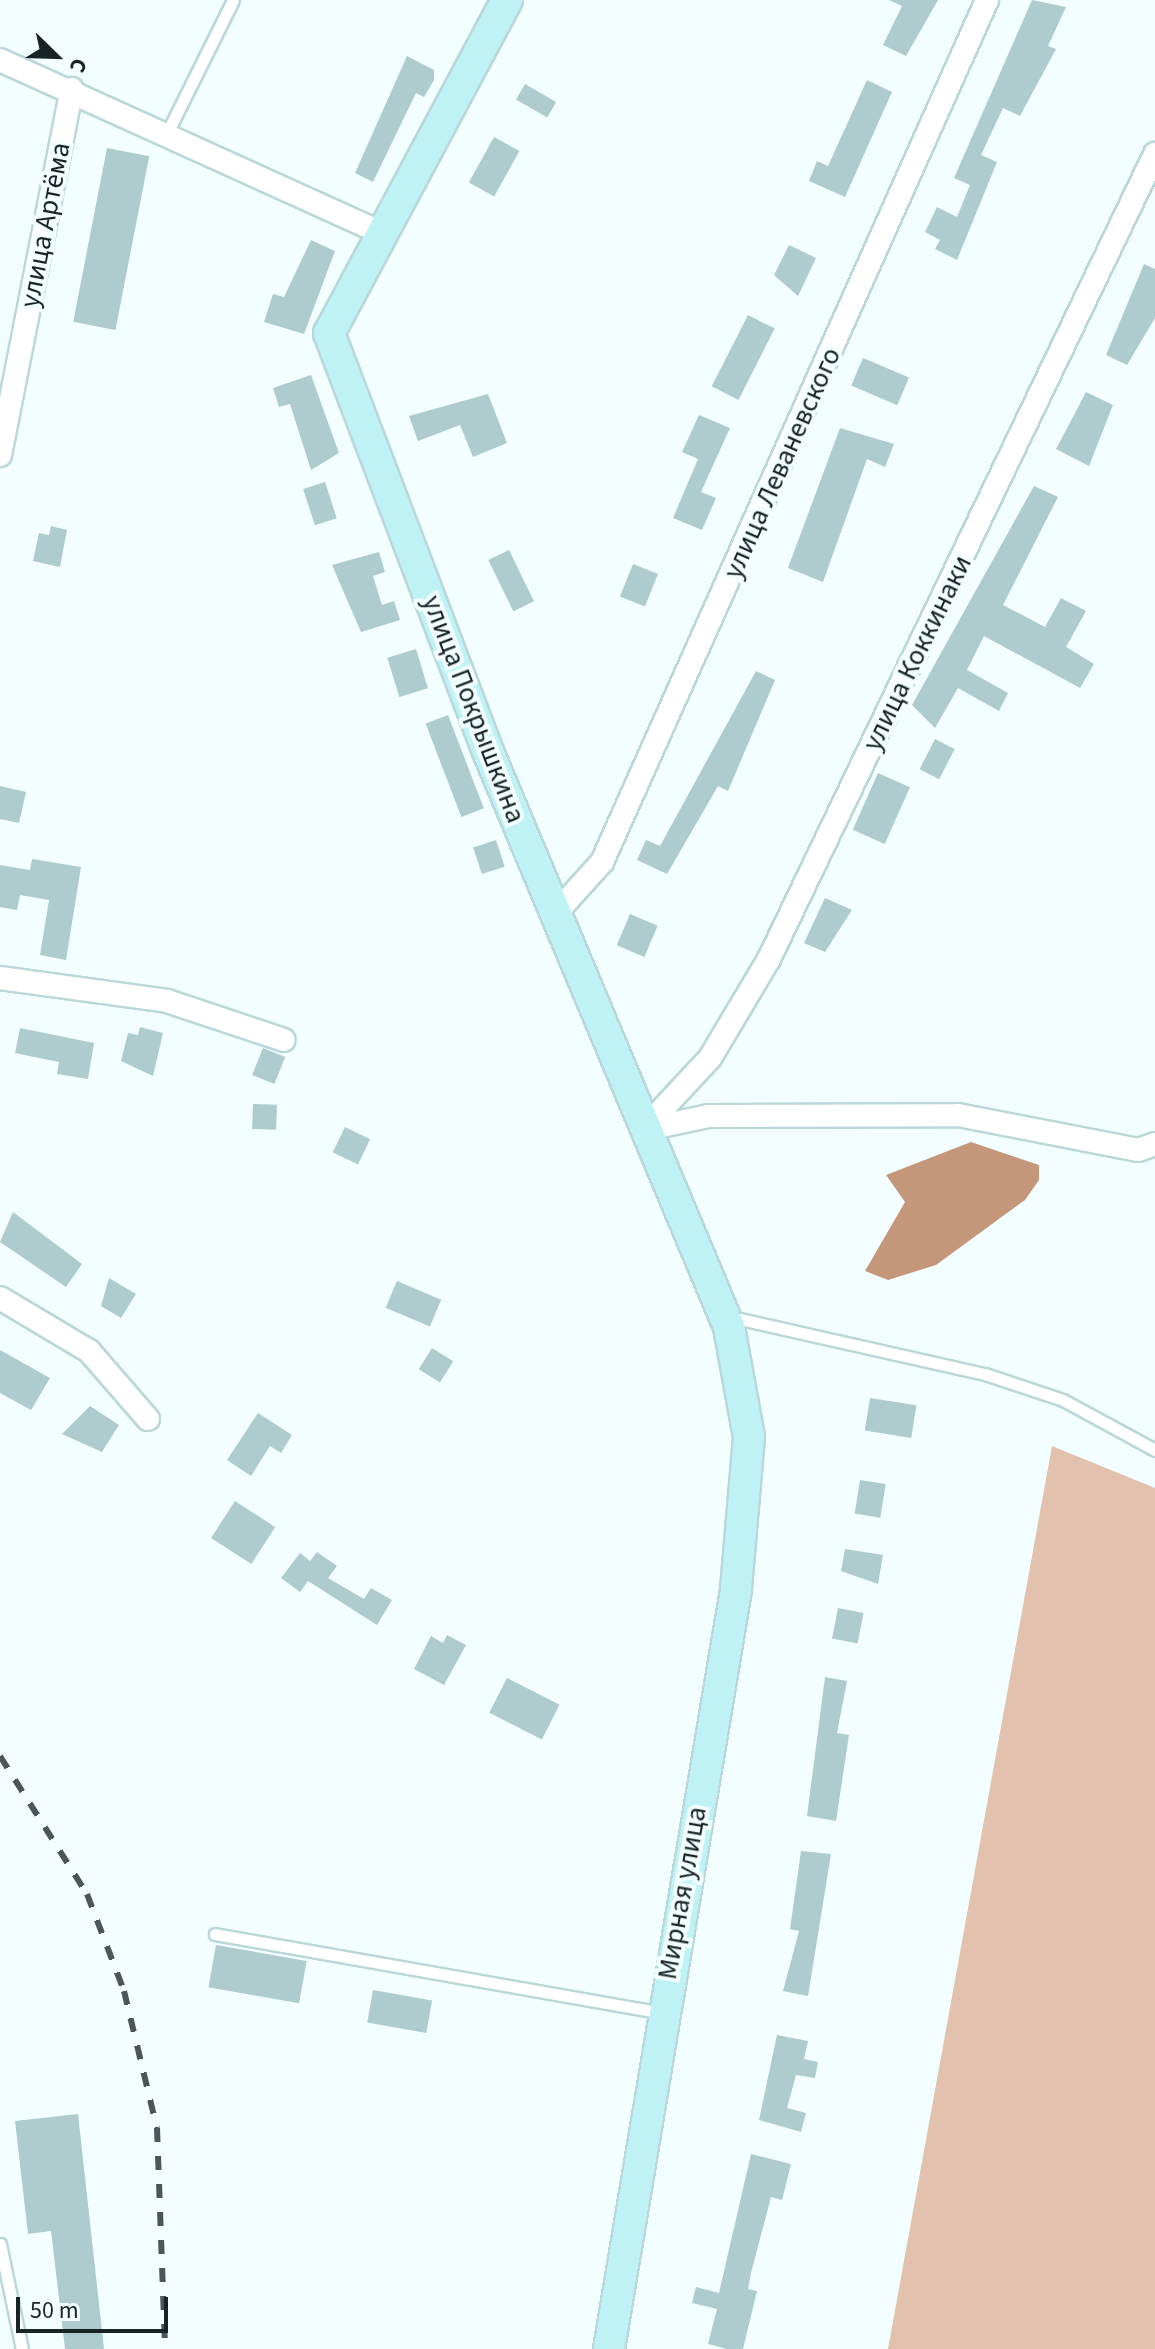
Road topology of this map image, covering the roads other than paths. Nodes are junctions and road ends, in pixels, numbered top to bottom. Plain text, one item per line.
1 (233, 0) edge
2 (507, 0) edge
3 (987, 0) edge
4 (0, 60) edge
5 (72, 89) junction
6 (167, 133) junction
7 (1155, 154) edge
8 (382, 233) junction
9 (0, 455) edge
10 (556, 913) junction
11 (0, 978) edge
12 (284, 1040) dead end
13 (643, 1130) junction
14 (1155, 1144) edge
15 (0, 1298) edge
16 (724, 1315) junction
17 (148, 1419) dead end
18 (749, 1437) joint
19 (1155, 1450) edge
20 (215, 1934) dead end
21 (661, 2013) junction
22 (0, 2244) edge
23 (22, 2349) edge
24 (609, 2349) edge

1 - 6 lane
2 - 8 street, улица Покрышкина
3 - 10 street, улица Леваневского
4 - 5 street
5 - 6 street
5 - 9 street, улица Артёма
6 - 8 street
7 - 13 street, улица Коккинаки
8 - 10 street, улица Покрышкина
10 - 13 street, улица Покрышкина
11 - 12 street
13 - 14 street
13 - 16 street, улица Покрышкина
15 - 17 street
16 - 18 street, улица Покрышкина
16 - 19 lane
18 - 21 street, Мирная улица
20 - 21 lane
21 - 24 street, Мирная улица
22 - 23 lane

